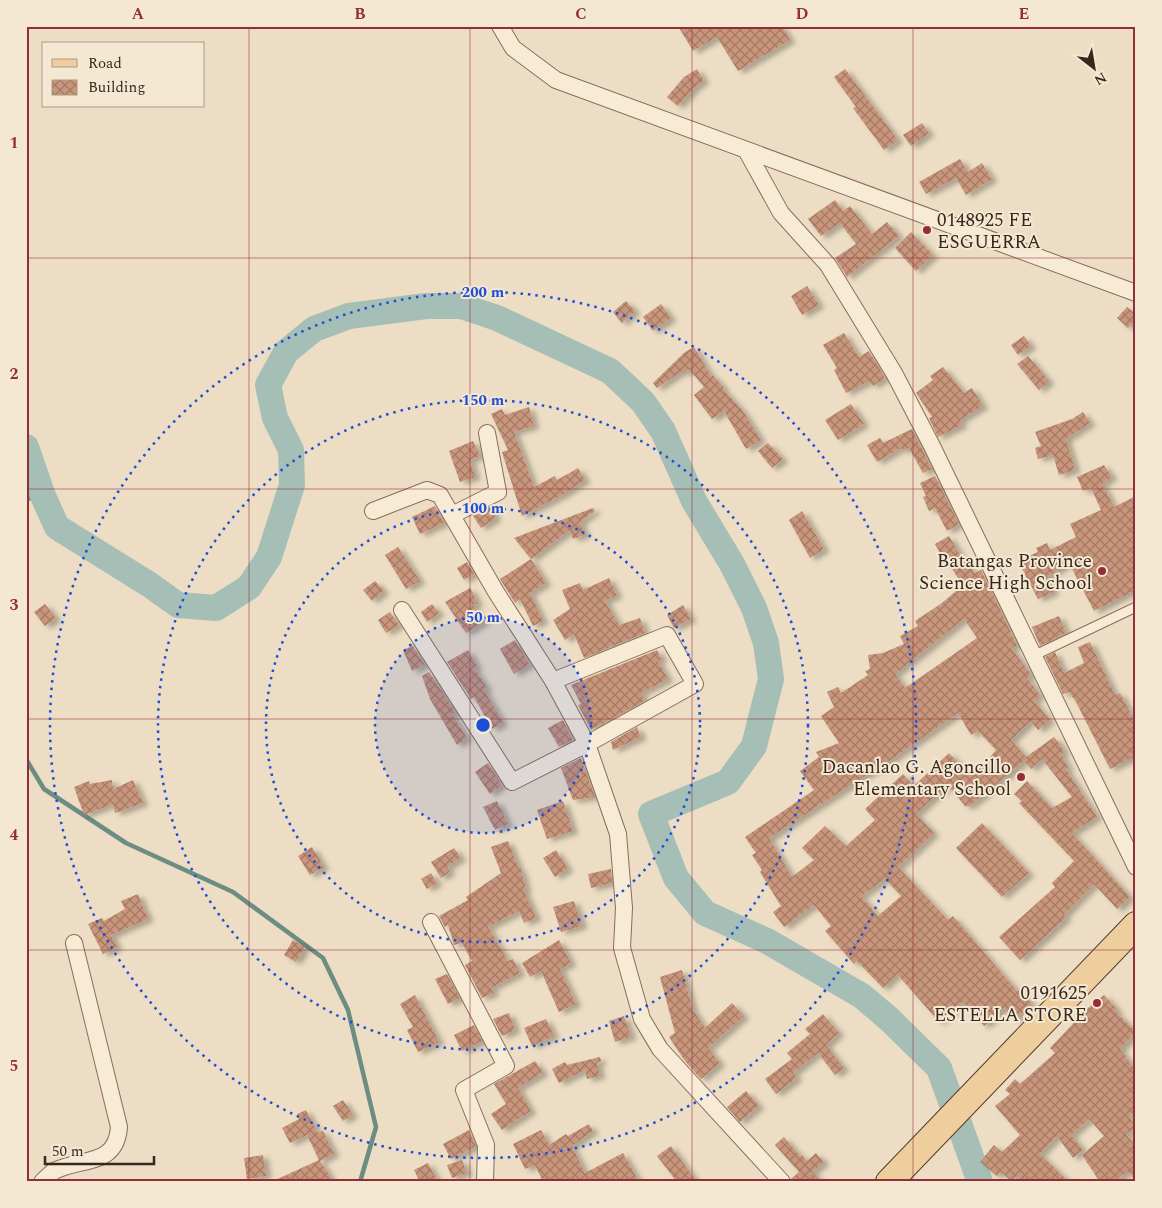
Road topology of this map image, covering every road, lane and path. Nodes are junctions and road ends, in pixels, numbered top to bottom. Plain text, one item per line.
1 (501, 27) edge
2 (746, 150) junction
3 (1136, 293) edge
4 (487, 433) dead end
5 (373, 510) dead end
6 (452, 515) junction
7 (1136, 607) edge
8 (402, 610) dead end
9 (1033, 656) junction
10 (553, 681) junction
11 (587, 744) junction
12 (1136, 867) edge
13 (431, 922) dead end
14 (1136, 925) edge
15 (74, 944) dead end
16 (42, 1182) edge
17 (485, 1182) edge
18 (782, 1182) edge
19 (889, 1182) edge

1 - 2 street
2 - 3 street
2 - 9 street
4 - 6 street
5 - 6 street
6 - 10 street
7 - 9 lane
8 - 11 street
9 - 12 street
10 - 11 street
10 - 11 street
11 - 18 street
13 - 17 street
14 - 19 main road
15 - 16 street

